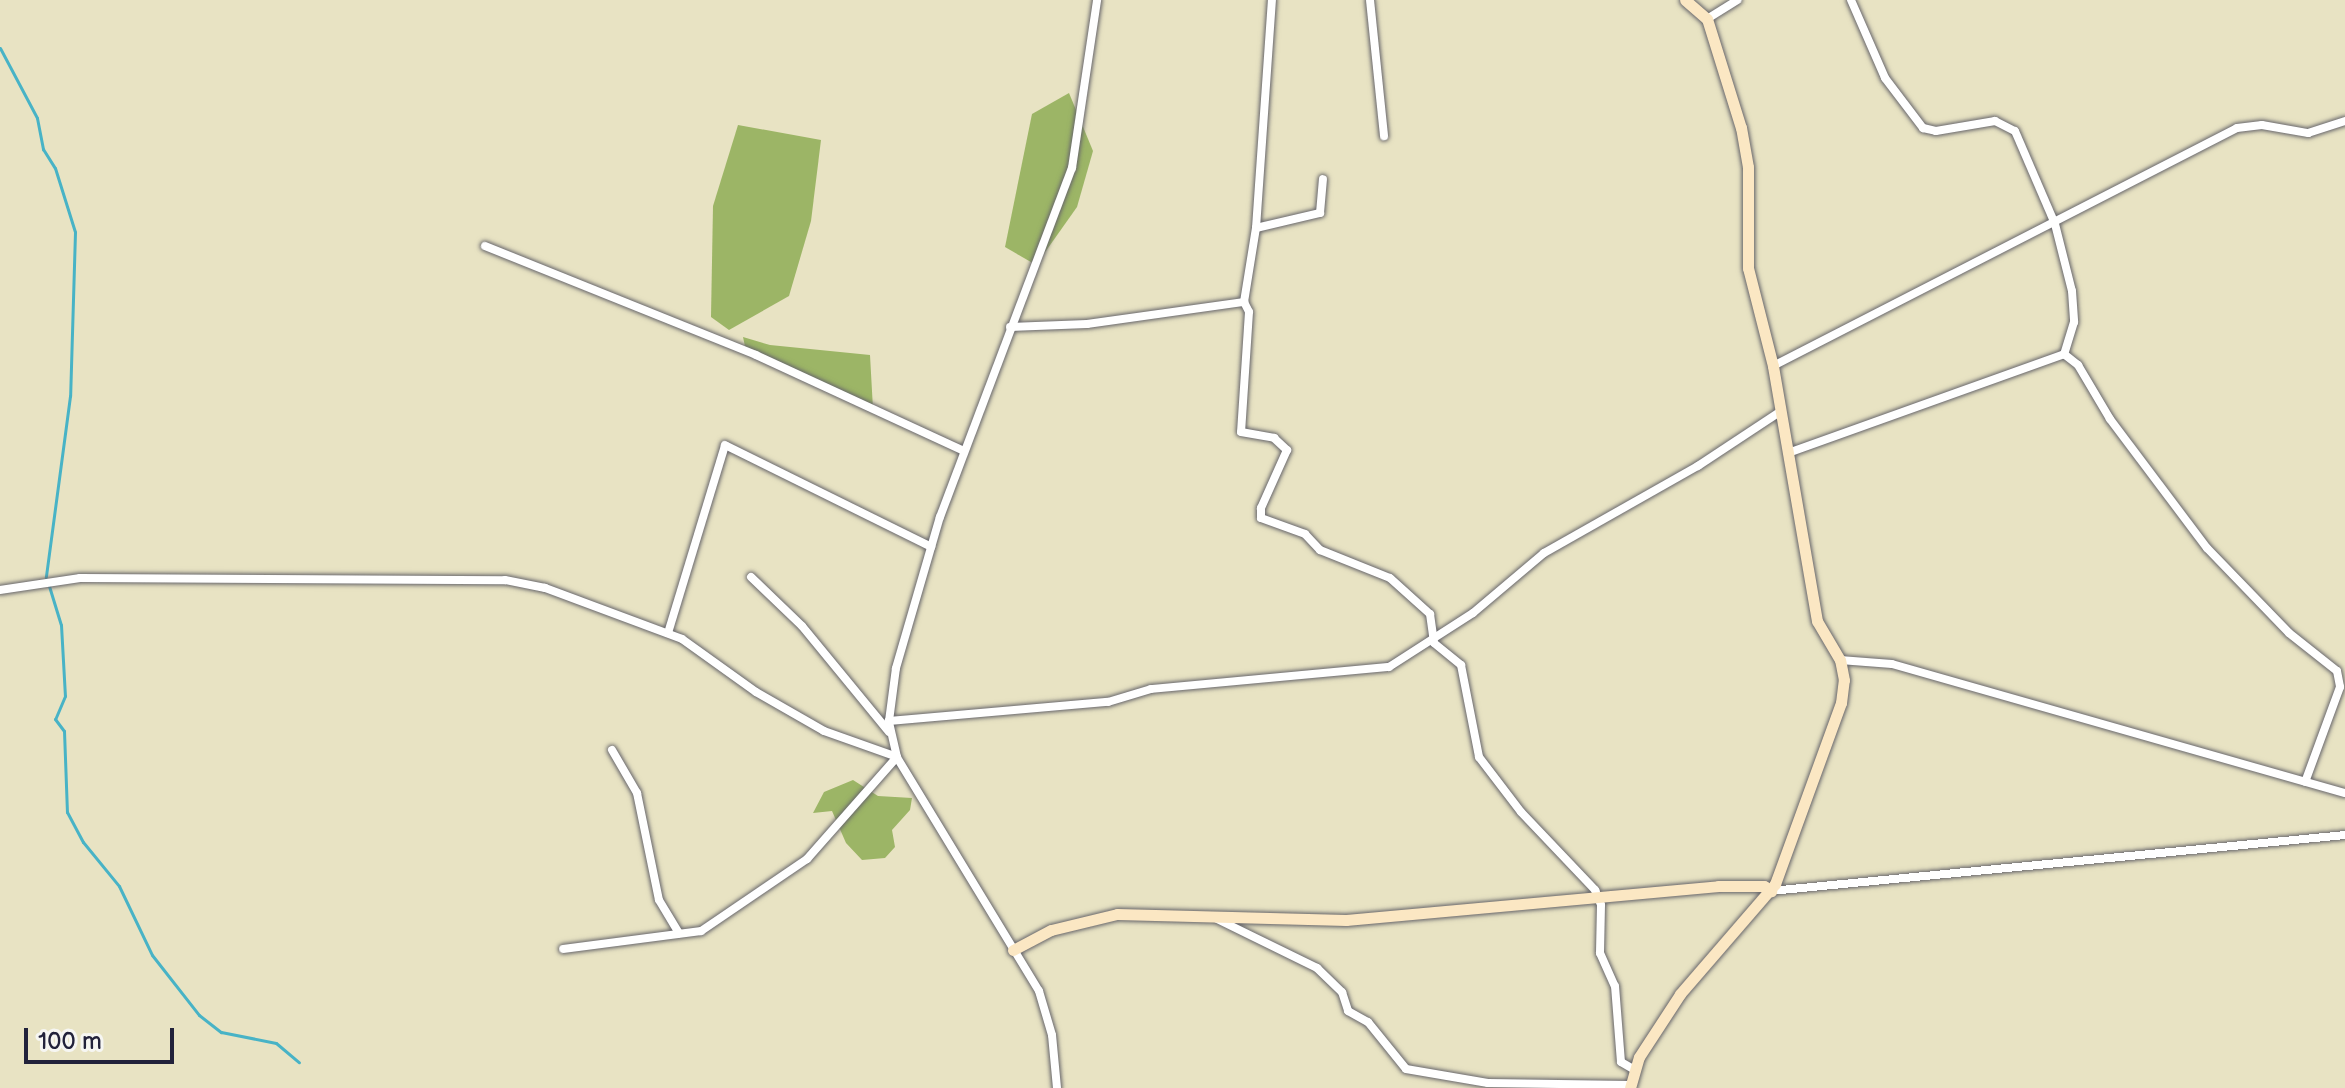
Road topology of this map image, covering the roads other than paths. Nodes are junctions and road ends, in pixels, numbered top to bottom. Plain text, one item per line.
1 (1097, 0) edge
2 (1272, 0) edge
3 (1370, 0) edge
4 (1685, 0) edge
5 (1738, 0) edge
6 (1851, 0) edge
7 (1707, 19) junction
8 (2345, 121) edge
9 (1384, 136) dead end
10 (1323, 179) dead end
11 (2053, 220) junction
12 (1256, 228) junction
13 (485, 246) dead end
14 (1244, 302) junction
15 (1010, 327) junction
16 (2064, 354) junction
17 (1773, 366) junction
18 (1781, 411) junction
19 (964, 451) junction
20 (1788, 453) junction
21 (931, 547) junction
22 (751, 577) dead end
23 (0, 590) edge
24 (668, 633) junction
25 (1432, 637) junction
26 (1840, 660) junction
27 (889, 721) junction
28 (892, 736) junction
29 (612, 750) dead end
30 (897, 757) junction
31 (2305, 782) junction
32 (2345, 793) edge
33 (2345, 835) edge
34 (1771, 891) junction
35 (1597, 897) junction
36 (1215, 918) junction
37 (679, 933) junction
38 (563, 949) dead end
39 (1013, 950) junction
40 (1633, 1069) junction
41 (1630, 1087) edge
42 (1057, 1088) edge

1 - 15 street
2 - 12 street
3 - 9 street
4 - 7 street
5 - 7 street
6 - 11 street
7 - 17 street
8 - 11 street
10 - 12 street
11 - 16 street
11 - 17 street
12 - 14 street
13 - 19 street
14 - 15 street
14 - 25 street
15 - 19 street
16 - 20 street
16 - 31 street
17 - 18 street
18 - 20 street
18 - 25 street
19 - 21 street
20 - 26 street
21 - 24 street
21 - 27 street
22 - 28 street
23 - 24 street
24 - 30 street
25 - 27 street
25 - 35 street
26 - 31 street
26 - 34 street
27 - 28 street
28 - 30 street
29 - 37 street
30 - 37 street
30 - 39 street
31 - 32 street
33 - 34 street
34 - 35 street
34 - 40 street
35 - 36 street
35 - 40 street
36 - 39 street
36 - 41 street
37 - 38 street
39 - 42 street
40 - 41 street

